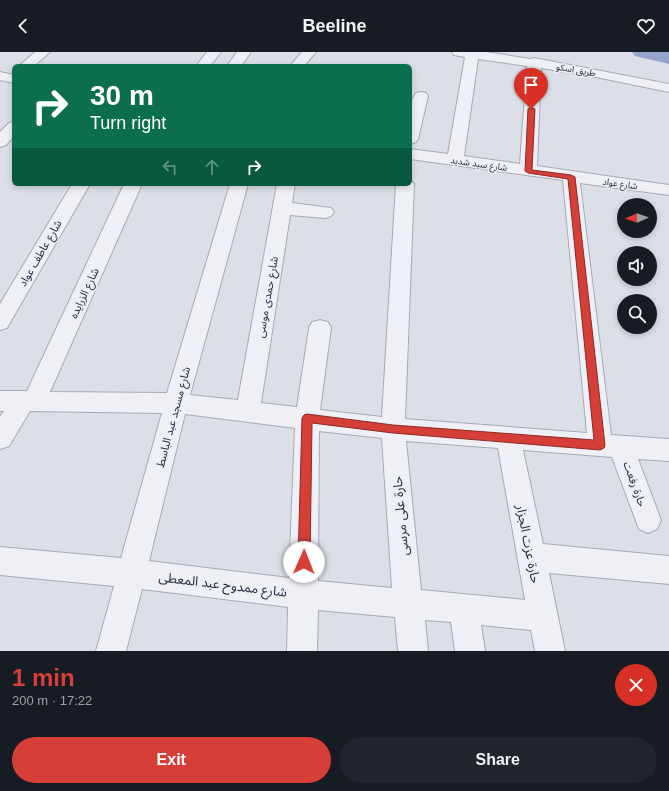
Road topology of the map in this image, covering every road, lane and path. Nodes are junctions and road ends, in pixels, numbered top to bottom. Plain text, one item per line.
1 (43, 52) edge
2 (214, 52) edge
3 (244, 52) edge
4 (308, 52) edge
5 (466, 53) edge
6 (534, 62) junction
7 (28, 64) edge
8 (205, 64) edge
9 (235, 64) edge
10 (299, 64) edge
11 (669, 88) edge
12 (422, 96) dead end
13 (412, 132) edge
14 (412, 154) edge
15 (455, 161) junction
16 (528, 171) junction
17 (571, 177) junction
18 (80, 186) edge
19 (132, 186) edge
20 (238, 186) edge
21 (286, 186) edge
22 (405, 186) edge
23 (669, 190) edge
24 (281, 208) junction
25 (325, 212) dead end
26 (0, 322) edge
27 (320, 328) dead end
28 (0, 401) edge
29 (29, 401) junction
30 (176, 403) junction
31 (248, 410) junction
32 (307, 418) junction
33 (393, 429) junction
34 (508, 437) junction
35 (0, 438) edge
36 (610, 446) junction
37 (669, 450) edge
38 (648, 520) dead end
39 (531, 557) junction
40 (0, 561) edge
41 (669, 570) edge
42 (131, 573) junction
43 (303, 594) junction
44 (408, 603) junction
45 (464, 609) junction
46 (543, 616) junction
47 (111, 651) edge
48 (302, 651) edge
49 (414, 651) edge
50 (470, 651) edge
51 (550, 651) edge

1 - 7 street
2 - 8 street
3 - 9 street
4 - 10 street
5 - 6 street, طريق اسكو
5 - 15 street
6 - 11 street, طريق اسكو
6 - 16 street
12 - 13 street
14 - 15 street, شارع سيد شديد
15 - 16 street, شارع سيد شديد
16 - 17 street, شارع سيد شديد
17 - 23 street, شارع عواد
17 - 36 street, حارة رفعت
18 - 26 street, شارع عاطف عواد
19 - 29 street, شارع الزرايده
20 - 30 street, شارع مسجد عبد الباسط
21 - 24 street, شارع حمدى موسى
22 - 33 street, حارة على مرسى
24 - 25 street
24 - 31 street, شارع حمدى موسى
27 - 32 street
28 - 29 street
29 - 30 street
29 - 35 street, شارع الزرايده
30 - 31 street
30 - 42 street, شارع مسجد عبد الباسط
31 - 32 street
32 - 33 street
32 - 43 street
33 - 34 street
33 - 44 street, حارة على مرسى
34 - 36 street
34 - 39 street, حارة عزت الجزار
36 - 37 street
36 - 38 street, حارة رفعت
39 - 41 street
39 - 46 street, حارة عزت الجزار
40 - 42 street, شارع ممدوح عبد المعطى
42 - 43 street, شارع ممدوح عبد المعطى
42 - 47 street, شارع مسجد عبد الباسط
43 - 44 street, شارع ممدوح عبد المعطى
43 - 48 street
44 - 45 street, شارع ممدوح عبد المعطى
44 - 49 street, حارة على مرسى
45 - 46 street, شارع ممدوح عبد المعطى
45 - 50 street
46 - 51 street, حارة عزت الجزار

